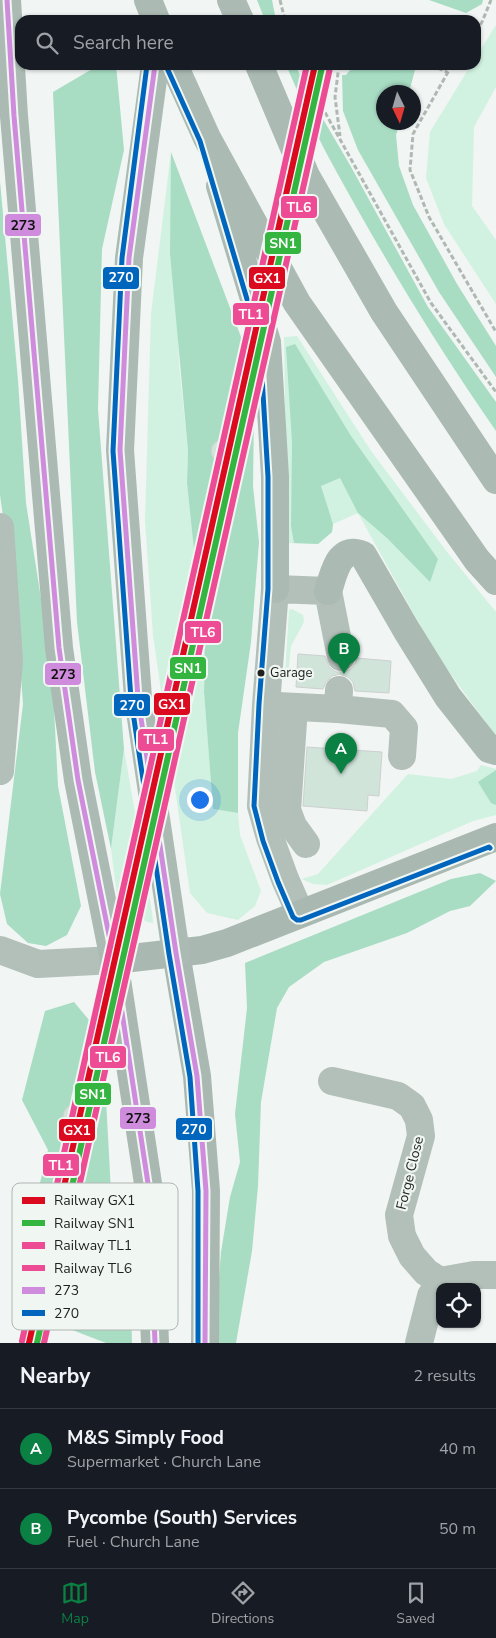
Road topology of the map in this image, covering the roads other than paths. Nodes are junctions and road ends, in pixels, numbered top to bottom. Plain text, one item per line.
1 (7, 0) edge
2 (148, 0) edge
3 (164, 0) edge
4 (231, 0) edge
5 (154, 15) edge
6 (162, 15) edge
7 (238, 15) edge
8 (154, 70) edge
9 (261, 70) edge
10 (177, 72) edge
11 (207, 138) junction
12 (496, 480) edge
13 (0, 527) edge
14 (496, 581) edge
15 (275, 589) junction
16 (328, 591) junction
17 (341, 657) dead end
18 (266, 705) junction
19 (294, 707) junction
20 (496, 751) edge
21 (402, 756) dead end
22 (0, 771) edge
23 (495, 840) edge
24 (306, 844) dead end
25 (300, 913) junction
26 (0, 950) edge
27 (176, 953) junction
28 (114, 960) junction
29 (332, 1081) dead end
30 (149, 1183) edge
31 (496, 1275) edge
32 (440, 1281) junction
33 (154, 1330) edge
34 (154, 1343) edge
35 (205, 1343) edge
36 (419, 1343) edge

1 - 28 highway
2 - 5 highway
3 - 6 highway
4 - 7 highway
8 - 27 highway
9 - 12 highway
10 - 11 highway
11 - 14 highway
11 - 15 highway
13 - 22 street
15 - 16 street
15 - 18 street
16 - 17 street
16 - 20 highway
18 - 19 street
18 - 25 street
19 - 21 street
19 - 24 street
23 - 25 main road
25 - 27 main road
26 - 28 street
27 - 28 main road
27 - 35 main road
28 - 30 main road
29 - 32 street, Forge Close
31 - 32 street
32 - 36 street
33 - 34 main road

